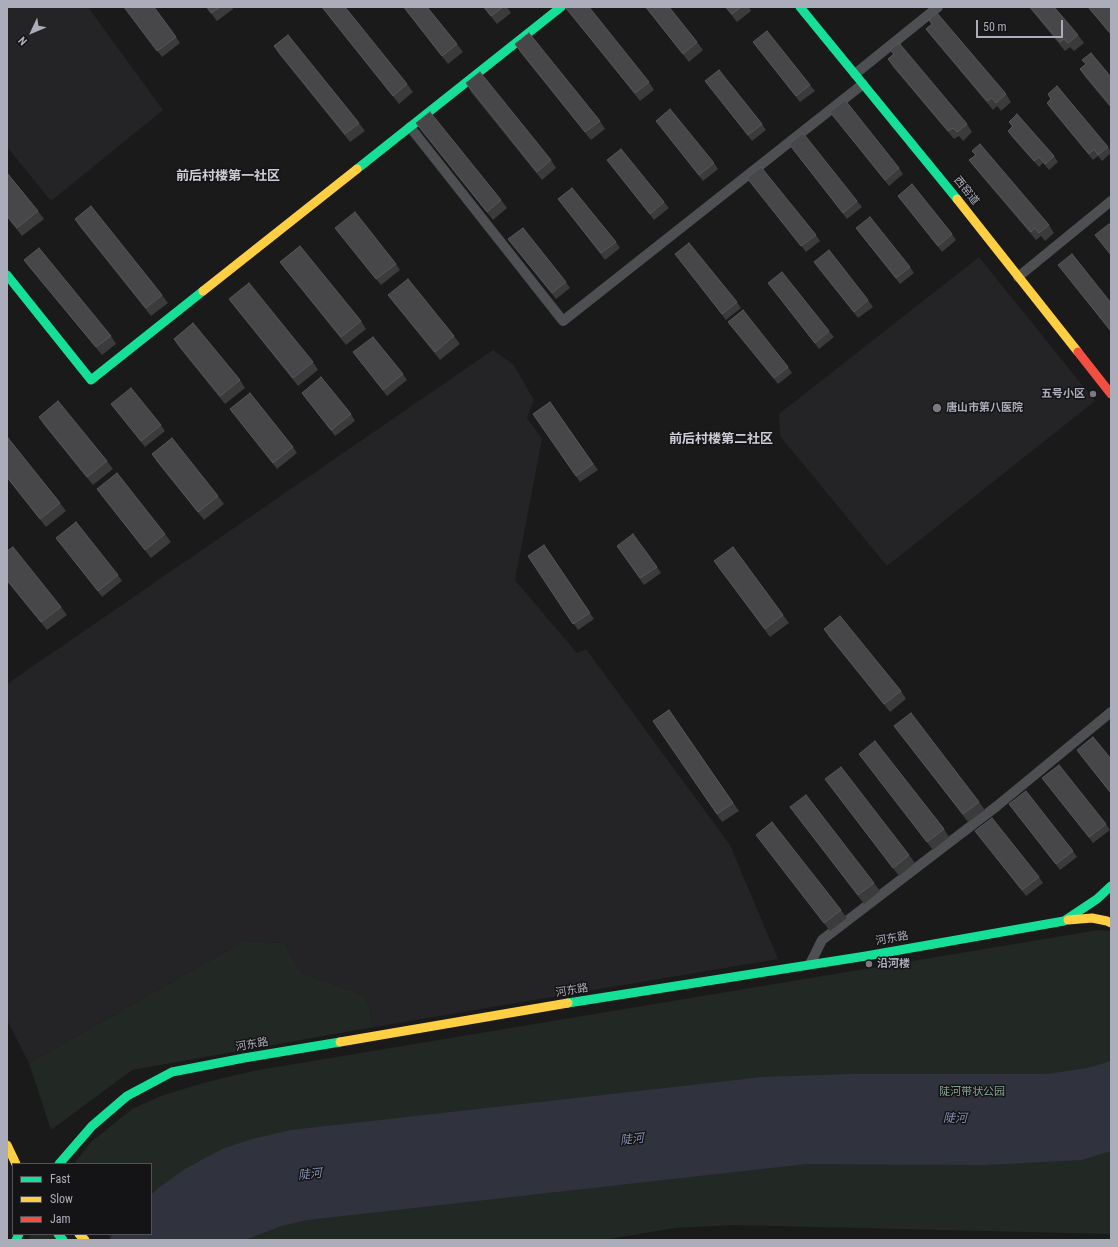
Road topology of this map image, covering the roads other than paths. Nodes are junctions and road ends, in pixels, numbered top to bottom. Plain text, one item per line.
1 (560, 7) edge
2 (800, 7) edge
3 (938, 7) edge
4 (854, 74) junction
5 (863, 84) junction
6 (410, 127) junction
7 (1111, 201) edge
8 (7, 275) edge
9 (1018, 277) junction
10 (1111, 394) edge
11 (1111, 712) edge
12 (1111, 886) edge
13 (1064, 921) junction
14 (1111, 924) edge
15 (810, 964) junction
16 (7, 1145) edge
17 (16, 1163) edge
18 (60, 1163) edge

1 - 6 street
2 - 4 street, 西窑道
3 - 4 street
4 - 5 street, 西窑道
5 - 6 street
5 - 9 street, 西窑道
6 - 8 street
7 - 9 street
9 - 10 street, 西窑道
11 - 15 street
12 - 13 street, 河东路
13 - 14 street
13 - 15 street, 河东路
15 - 18 street, 河东路
16 - 17 street

